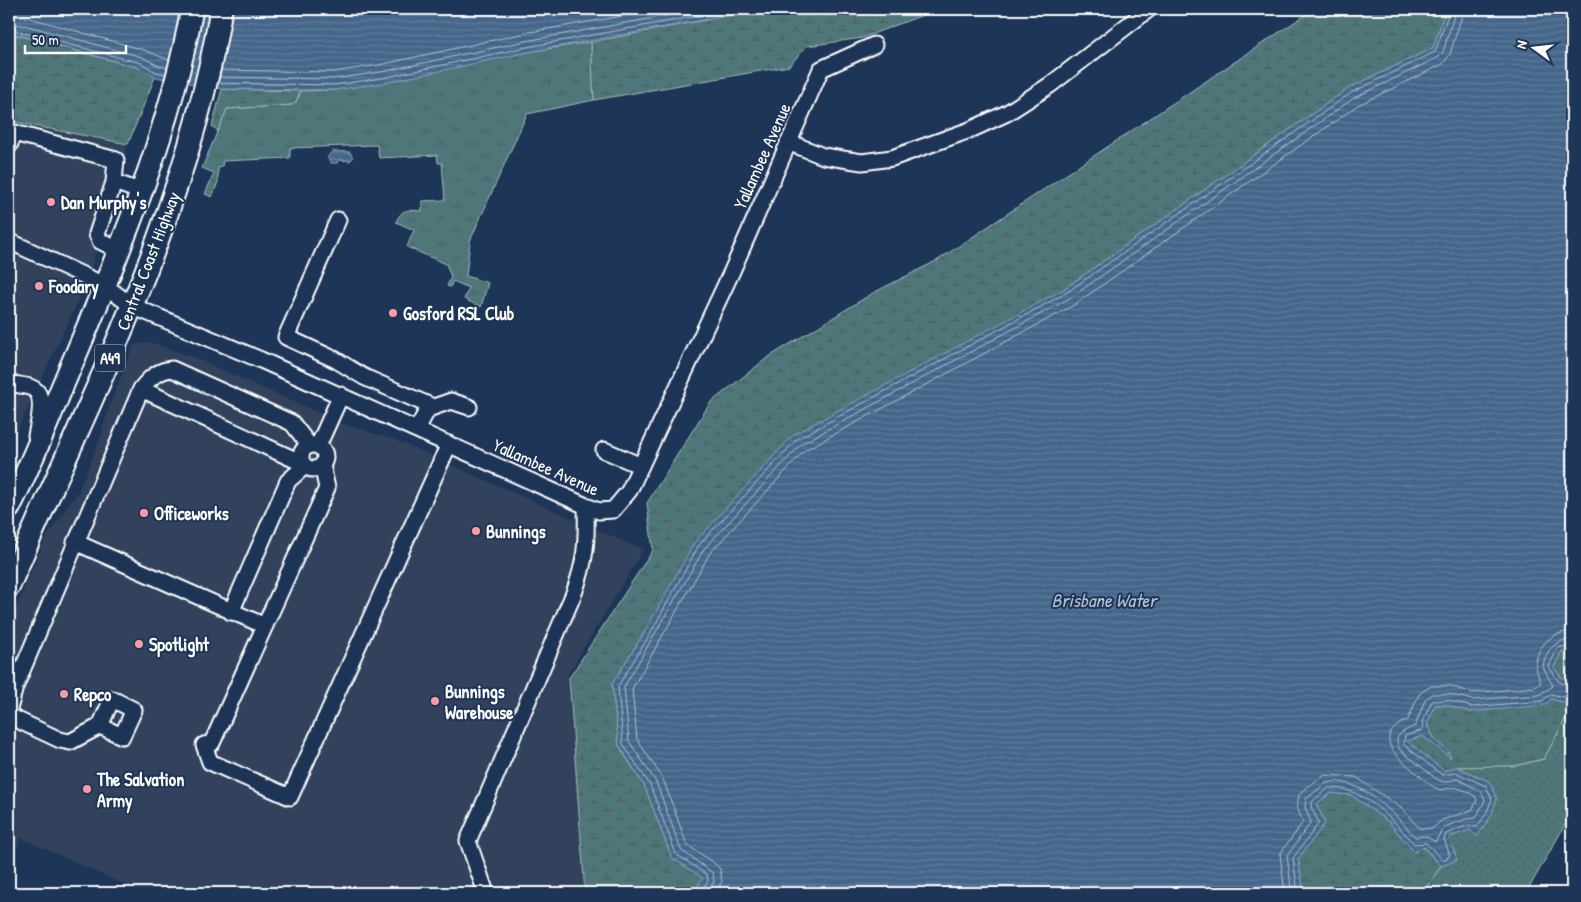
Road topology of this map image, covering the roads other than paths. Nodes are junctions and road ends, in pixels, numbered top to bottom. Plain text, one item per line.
1 (192, 9) edge
2 (220, 9) edge
3 (1148, 9) edge
4 (874, 45) dead end
5 (788, 142) junction
6 (9, 146) edge
7 (114, 182) junction
8 (142, 192) junction
9 (338, 220) dead end
10 (9, 241) edge
11 (118, 250) junction
12 (104, 285) junction
13 (132, 306) junction
14 (9, 383) edge
15 (141, 389) junction
16 (341, 396) junction
17 (433, 407) junction
18 (469, 407) dead end
19 (417, 429) junction
20 (449, 444) junction
21 (314, 446) junction
22 (35, 450) junction
23 (604, 450) dead end
24 (304, 464) junction
25 (322, 465) junction
26 (641, 466) junction
27 (586, 506) junction
28 (9, 508) edge
29 (75, 542) junction
30 (9, 586) edge
31 (231, 612) junction
32 (265, 626) junction
33 (12, 690) edge
34 (9, 709) edge
35 (9, 716) edge
36 (100, 726) dead end
37 (486, 893) edge

1 - 8 highway, Central Coast Highway / A49
2 - 13 highway, Central Coast Highway / A49
3 - 5 street
4 - 5 street, Yallambee Avenue
5 - 26 street, Yallambee Avenue
6 - 7 street
7 - 8 street
7 - 11 street
8 - 11 highway, Central Coast Highway / A49
9 - 17 street
10 - 12 street, Yallambee Avenue
11 - 12 highway, Central Coast Highway / A49
12 - 13 street, Yallambee Avenue
12 - 22 highway, Central Coast Highway / A49
13 - 16 street, Yallambee Avenue
13 - 30 highway, Central Coast Highway / A49
14 - 22 street
15 - 21 street
15 - 24 street
15 - 29 street
16 - 19 street, Yallambee Avenue
16 - 21 street
17 - 18 street
17 - 19 street
19 - 20 street, Yallambee Avenue
20 - 27 street, Yallambee Avenue
20 - 32 street
21 - 24 street
21 - 25 street
22 - 28 highway, Central Coast Highway / A49
23 - 26 street
24 - 25 street
24 - 31 street
25 - 32 street
26 - 27 street, Yallambee Avenue
27 - 37 street
29 - 31 street
29 - 33 street
31 - 32 street
33 - 34 street
35 - 36 street

